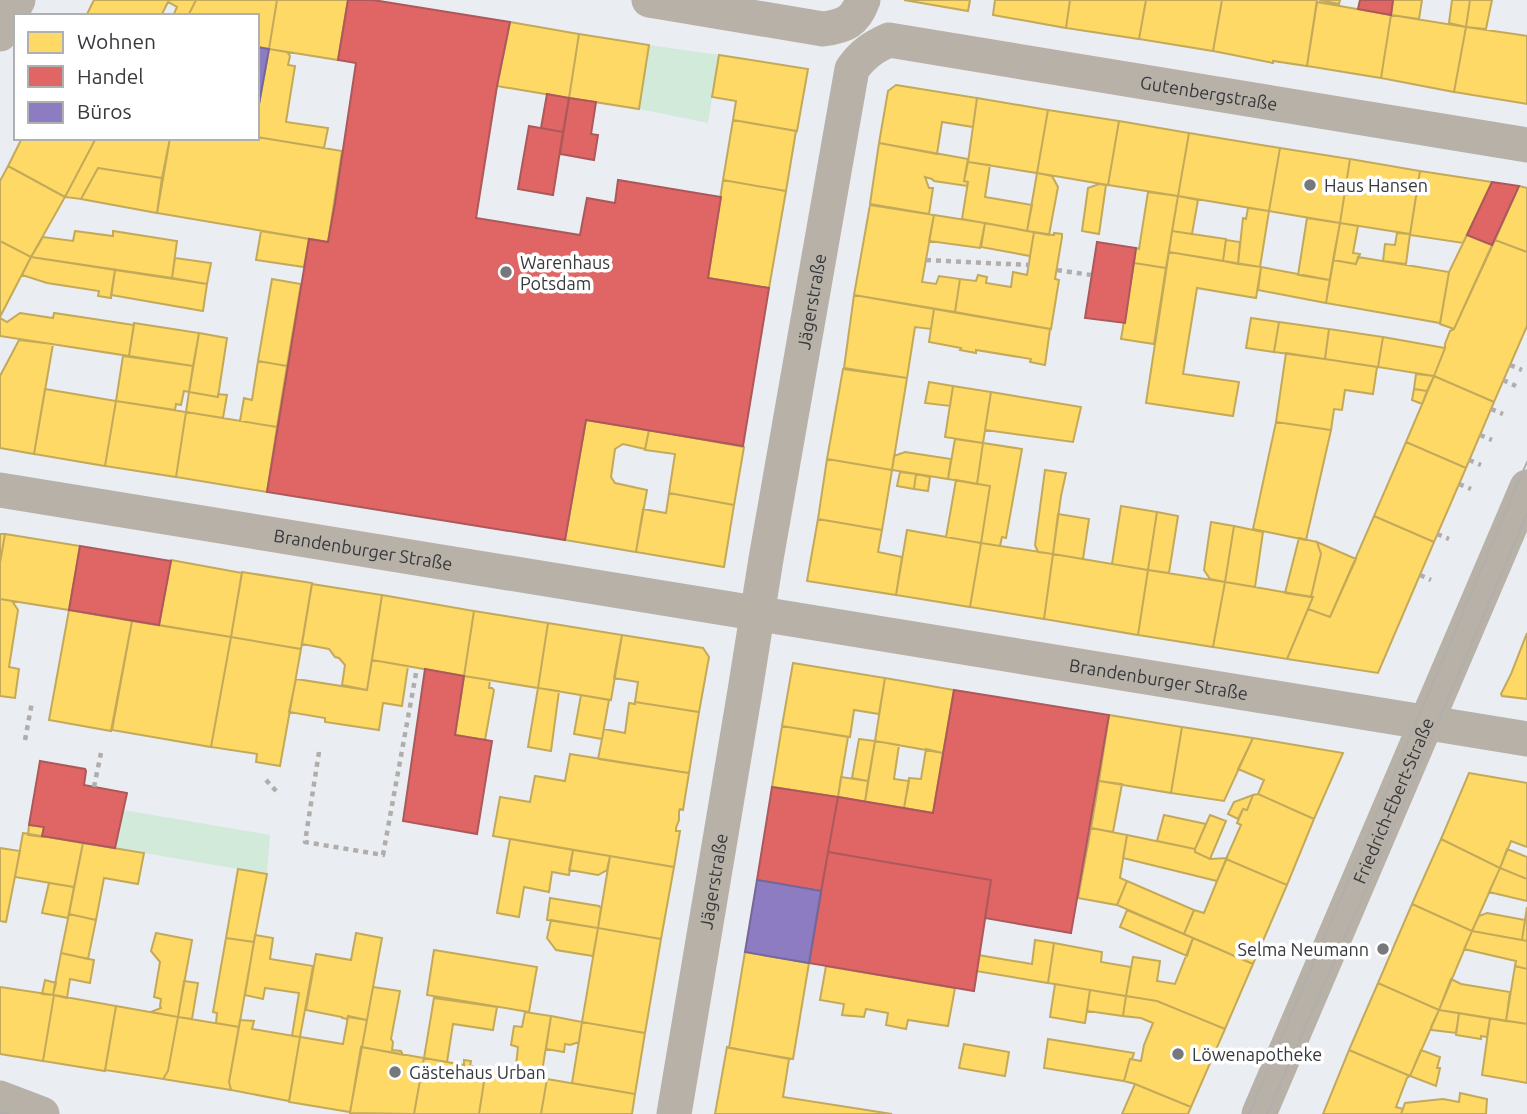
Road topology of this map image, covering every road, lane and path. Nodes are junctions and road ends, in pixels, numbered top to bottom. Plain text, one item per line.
1 (18, 0) edge
2 (649, 0) edge
3 (863, 0) edge
4 (0, 34) edge
5 (890, 40) joint
6 (1527, 145) edge
7 (926, 260) dead end
8 (1029, 265) dead end
9 (1057, 270) dead end
10 (1091, 275) dead end
11 (1510, 365) dead end
12 (1522, 370) dead end
13 (1503, 380) dead end
14 (1516, 386) dead end
15 (1491, 409) dead end
16 (1503, 414) dead end
17 (1480, 435) dead end
18 (1492, 439) dead end
19 (1469, 460) dead end
20 (1481, 465) dead end
21 (1459, 484) dead end
22 (1527, 487) edge
23 (1471, 489) dead end
24 (0, 490) edge
25 (1437, 534) dead end
26 (1449, 539) dead end
27 (1420, 575) dead end
28 (1432, 580) dead end
29 (758, 611) junction
30 (417, 668) dead end
31 (32, 702) dead end
32 (1426, 723) junction
33 (1527, 739) edge
34 (25, 740) dead end
35 (319, 752) dead end
36 (101, 753) dead end
37 (267, 780) dead end
38 (94, 787) dead end
39 (277, 792) dead end
40 (0, 1098) edge
41 (42, 1114) edge
42 (674, 1114) edge
43 (1259, 1114) edge

1 - 4 street
2 - 3 street
5 - 6 street, Gutenbergstraße
5 - 29 street, Jägerstraße
7 - 8 path
9 - 10 path
11 - 12 path
13 - 14 path
15 - 16 path
17 - 18 path
19 - 20 path
21 - 23 path
22 - 32 street, Friedrich-Ebert-Straße
24 - 29 street, Brandenburger Straße
25 - 26 path
27 - 28 path
29 - 32 street, Brandenburger Straße
29 - 42 street, Jägerstraße
30 - 35 path
31 - 34 path
32 - 33 street, Brandenburger Straße
32 - 43 street, Friedrich-Ebert-Straße
36 - 38 path
37 - 39 path
40 - 41 street

